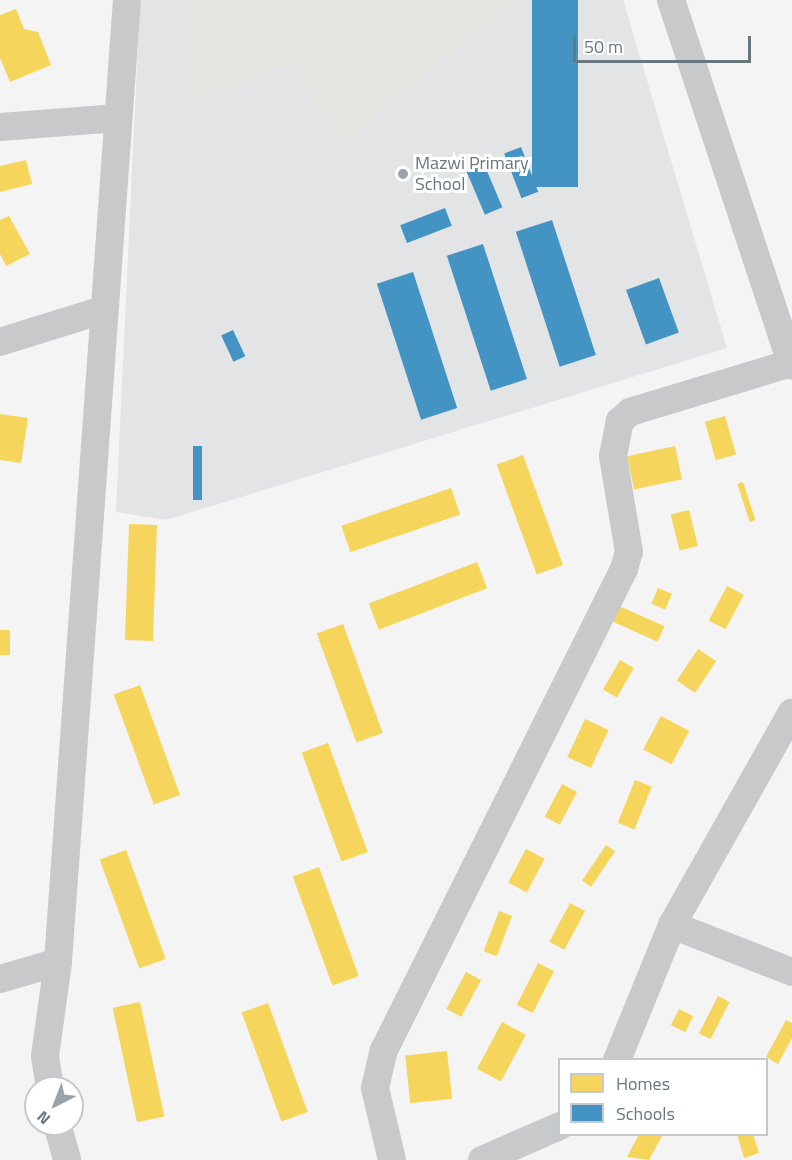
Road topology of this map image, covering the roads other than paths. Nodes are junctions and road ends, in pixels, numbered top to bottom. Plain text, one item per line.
1 (127, 0) edge
2 (671, 0) edge
3 (118, 118) junction
4 (0, 127) edge
5 (103, 310) junction
6 (0, 342) edge
7 (791, 365) edge
8 (792, 712) edge
9 (672, 925) junction
10 (58, 962) junction
11 (792, 972) edge
12 (0, 979) edge
13 (616, 1058) edge
14 (48, 1076) edge
15 (558, 1127) edge
16 (60, 1136) edge
17 (67, 1160) edge
18 (392, 1160) edge
19 (482, 1160) edge

1 - 3 street
2 - 7 street
3 - 4 street
3 - 5 street
5 - 6 street
5 - 10 street
7 - 18 street
8 - 9 street
9 - 11 street
9 - 13 street
10 - 12 street
10 - 14 street
15 - 19 street
16 - 17 street

